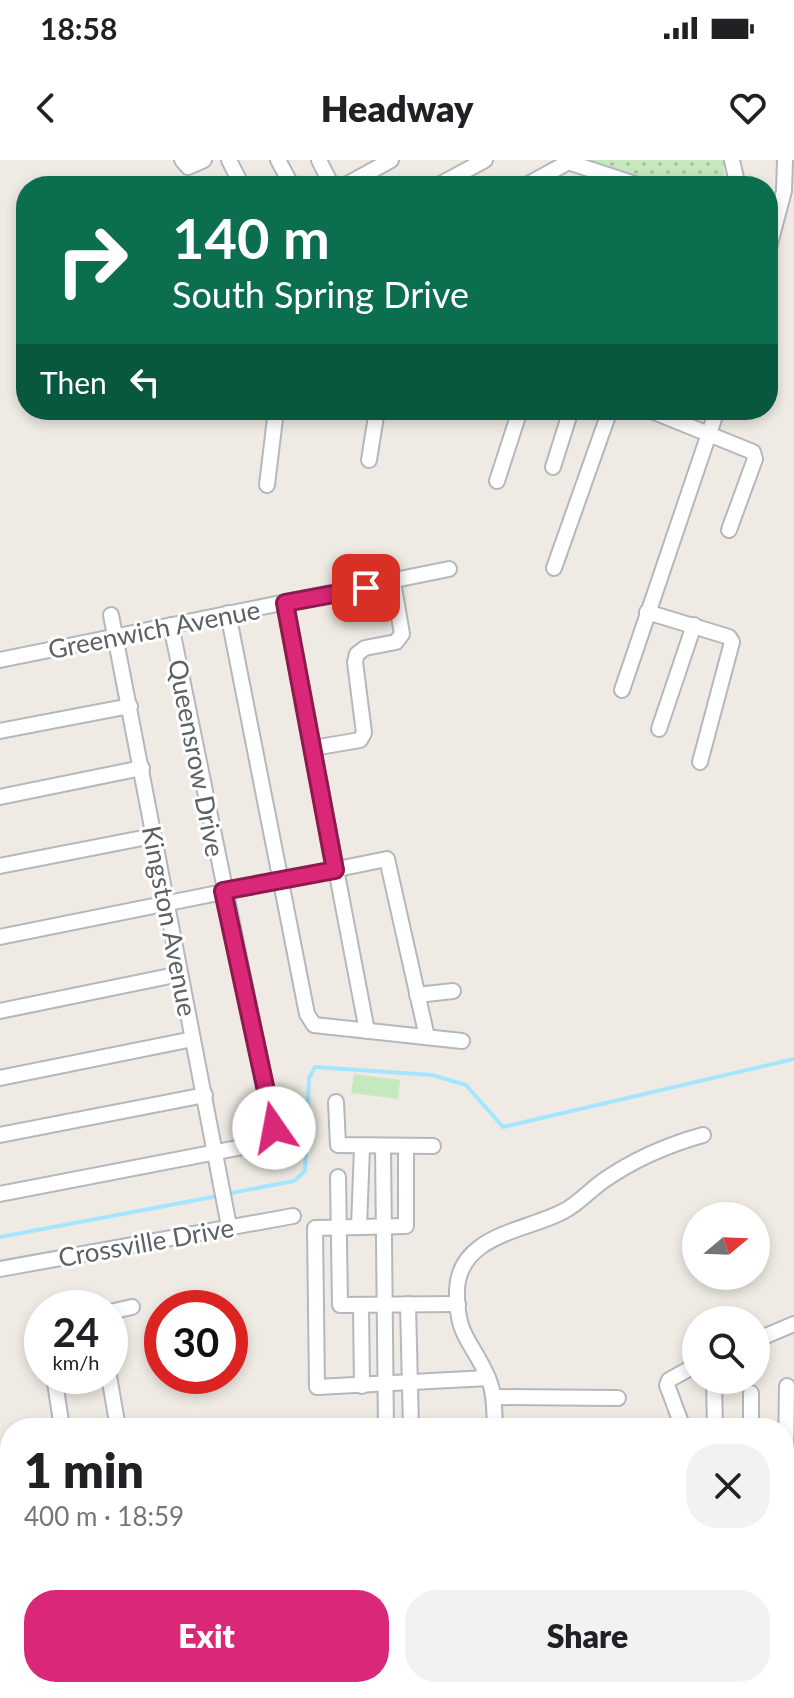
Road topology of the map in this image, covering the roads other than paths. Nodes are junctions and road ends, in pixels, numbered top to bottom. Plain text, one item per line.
1 (182, 160) edge
2 (204, 160) edge
3 (391, 160) edge
4 (485, 160) edge
5 (785, 160) edge
6 (570, 161) edge
7 (371, 165) edge
8 (455, 176) edge
9 (543, 176) edge
10 (613, 176) edge
11 (778, 214) edge
12 (275, 420) edge
13 (375, 420) edge
14 (517, 420) edge
15 (568, 420) edge
16 (606, 420) edge
17 (677, 420) edge
18 (714, 420) edge
19 (710, 432) junction
20 (369, 460) dead end
21 (553, 467) dead end
22 (497, 481) dead end
23 (267, 485) dead end
24 (729, 530) dead end
25 (554, 568) dead end
26 (449, 569) dead end
27 (393, 582) junction
28 (285, 603) junction
29 (647, 612) junction
30 (228, 613) junction
31 (111, 615) dead end
32 (171, 625) junction
33 (694, 625) junction
34 (115, 637) junction
35 (0, 660) edge
36 (622, 690) dead end
37 (130, 706) junction
38 (659, 729) dead end
39 (0, 731) edge
40 (313, 748) junction
41 (700, 762) dead end
42 (142, 768) junction
43 (0, 797) edge
44 (153, 836) junction
45 (0, 866) edge
46 (335, 870) junction
47 (280, 881) junction
48 (223, 891) junction
49 (164, 902) junction
50 (0, 937) edge
51 (180, 974) junction
52 (453, 991) dead end
53 (417, 995) junction
54 (0, 1011) edge
55 (367, 1031) junction
56 (427, 1037) junction
57 (193, 1039) junction
58 (462, 1041) dead end
59 (0, 1078) edge
60 (205, 1095) junction
61 (336, 1102) dead end
62 (0, 1135) edge
63 (703, 1135) dead end
64 (383, 1146) junction
65 (406, 1146) junction
66 (433, 1146) dead end
67 (362, 1147) junction
68 (216, 1152) junction
69 (338, 1177) dead end
70 (0, 1194) edge
71 (293, 1216) dead end
72 (229, 1226) junction
73 (359, 1227) junction
74 (384, 1227) junction
75 (338, 1228) junction
76 (0, 1269) edge
77 (408, 1304) junction
78 (458, 1304) junction
79 (361, 1306) junction
80 (384, 1306) junction
81 (132, 1307) dead end
82 (128, 1308) edge
83 (794, 1324) edge
84 (770, 1334) edge
85 (682, 1373) edge
86 (488, 1378) junction
87 (411, 1383) junction
88 (386, 1384) junction
89 (362, 1386) junction
90 (787, 1386) dead end
91 (57, 1394) edge
92 (112, 1394) edge
93 (714, 1394) edge
94 (751, 1394) edge
95 (494, 1397) junction
96 (618, 1398) dead end
97 (60, 1418) edge
98 (116, 1418) edge
99 (386, 1418) edge
100 (411, 1418) edge
101 (495, 1418) edge
102 (679, 1418) edge
103 (715, 1418) edge
104 (751, 1418) edge
105 (787, 1418) edge

1 - 2 street
3 - 7 street
4 - 8 street
5 - 11 street
6 - 9 street
6 - 10 street
12 - 23 street
13 - 20 street
14 - 22 street
15 - 21 street
16 - 25 street
17 - 19 street
18 - 19 street
19 - 24 street
19 - 29 street
26 - 27 street, Greenwich Avenue
27 - 28 street, Greenwich Avenue
27 - 40 street
28 - 30 street, Greenwich Avenue
28 - 40 street
29 - 33 street
29 - 36 street
30 - 32 street, Greenwich Avenue
30 - 47 street
31 - 34 street, Kingston Avenue
32 - 34 street, Greenwich Avenue
32 - 48 street, Queensrow Drive
33 - 38 street
33 - 41 street
34 - 35 street, Greenwich Avenue
34 - 37 street, Kingston Avenue
37 - 39 street
37 - 42 street, Kingston Avenue
40 - 46 street
42 - 43 street
42 - 44 street, Kingston Avenue
44 - 45 street
44 - 49 street, Kingston Avenue
46 - 47 street
46 - 53 street
46 - 55 street
47 - 48 street
47 - 55 street
48 - 49 street
48 - 68 street, Queensrow Drive
49 - 50 street
49 - 51 street, Kingston Avenue
51 - 54 street
51 - 57 street, Kingston Avenue
52 - 53 street
53 - 56 street
55 - 56 street
56 - 58 street
57 - 59 street
57 - 60 street, Kingston Avenue
60 - 62 street
60 - 68 street, Kingston Avenue
61 - 67 street
63 - 78 street
64 - 65 street
64 - 67 street
64 - 74 street
65 - 66 street
65 - 74 street
67 - 73 street
68 - 70 street
68 - 72 street, Kingston Avenue
69 - 75 street
71 - 72 street, Crossville Drive
72 - 76 street, Crossville Drive
73 - 74 street
73 - 75 street
74 - 80 street
75 - 79 street
75 - 89 street
77 - 78 street
77 - 80 street
77 - 87 street
78 - 86 street
79 - 80 street
79 - 89 street
80 - 88 street
81 - 82 street
83 - 84 street
85 - 102 street
86 - 87 street
86 - 95 street
87 - 88 street
87 - 100 street
88 - 89 street
88 - 99 street
90 - 105 street
91 - 97 street
92 - 98 street
93 - 103 street
94 - 104 street
95 - 96 street
95 - 101 street

